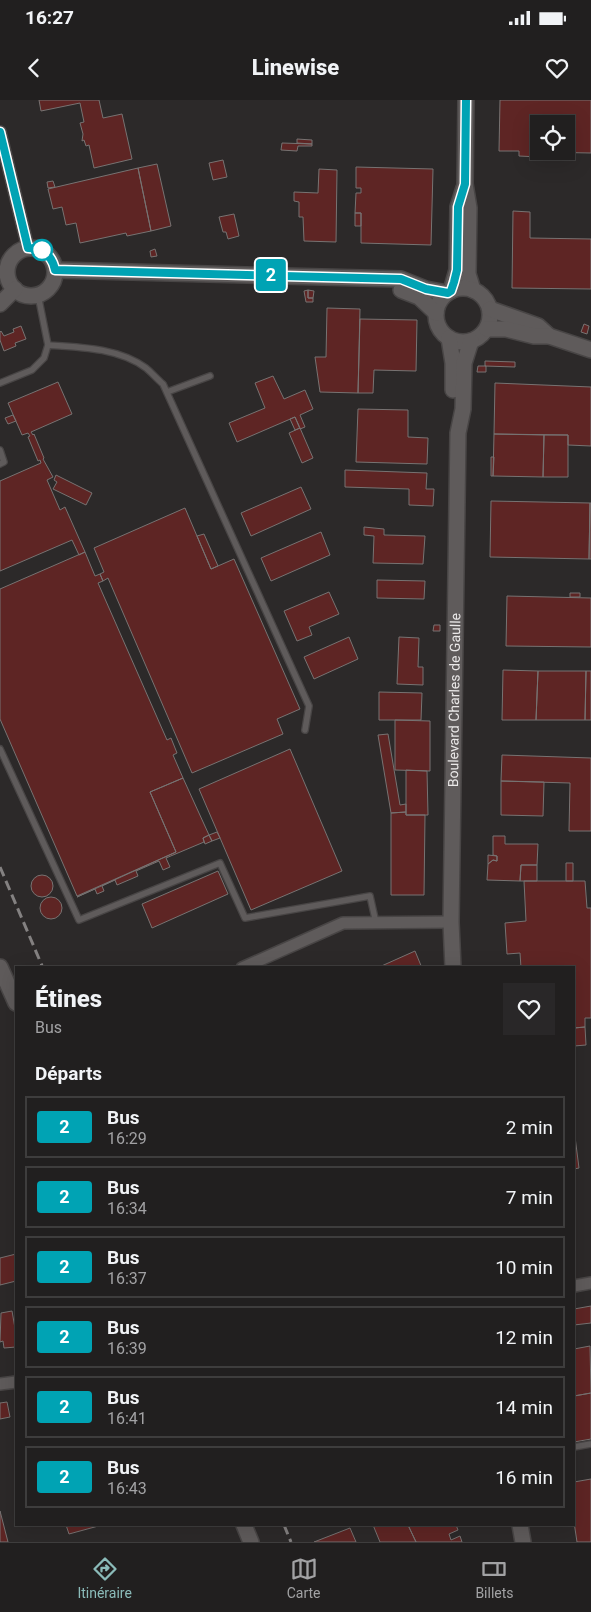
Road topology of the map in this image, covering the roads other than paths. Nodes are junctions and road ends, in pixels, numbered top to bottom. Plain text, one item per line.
1 (466, 100) edge
2 (0, 132) edge
3 (465, 184) junction
4 (28, 248) junction
5 (55, 270) junction
6 (377, 280) junction
7 (14, 289) junction
8 (473, 290) junction
9 (449, 292) junction
10 (38, 295) junction
11 (0, 304) edge
12 (490, 309) junction
13 (436, 313) junction
14 (487, 329) junction
15 (549, 336) junction
16 (449, 338) junction
17 (471, 341) junction
18 (48, 345) junction
19 (591, 350) edge
20 (210, 376) dead end
21 (0, 383) edge
22 (167, 392) junction
23 (458, 433) junction
24 (0, 450) edge
25 (0, 464) edge
26 (305, 730) dead end
27 (0, 749) edge
28 (451, 922) junction
29 (376, 923) junction
30 (247, 966) edge
31 (453, 966) edge
32 (0, 967) edge
33 (15, 1001) edge
34 (591, 1283) edge
35 (575, 1286) edge
36 (15, 1382) edge
37 (0, 1384) edge
38 (591, 1444) edge
39 (575, 1447) edge
40 (244, 1526) edge
41 (520, 1526) edge
42 (251, 1542) edge
43 (523, 1542) edge

1 - 3 street
2 - 4 street
3 - 8 street
3 - 9 street
4 - 5 street
4 - 7 street
5 - 6 street
5 - 10 street
6 - 9 street
6 - 13 street
7 - 10 street
7 - 11 street
8 - 9 street
8 - 12 street
9 - 13 street
10 - 18 lane
12 - 14 street
12 - 15 street
13 - 16 street
14 - 15 street
14 - 17 street
15 - 19 street
16 - 17 street
16 - 23 street, Boulevard Charles de Gaulle
17 - 23 street, Boulevard Charles de Gaulle
18 - 21 lane
18 - 22 lane
20 - 22 lane
22 - 26 lane
23 - 28 street, Boulevard Charles de Gaulle
24 - 25 lane
27 - 29 lane
28 - 29 street
28 - 31 street, Boulevard Charles de Gaulle
29 - 30 street
32 - 33 street
34 - 35 street
36 - 37 street
38 - 39 lane
40 - 42 street
41 - 43 street

